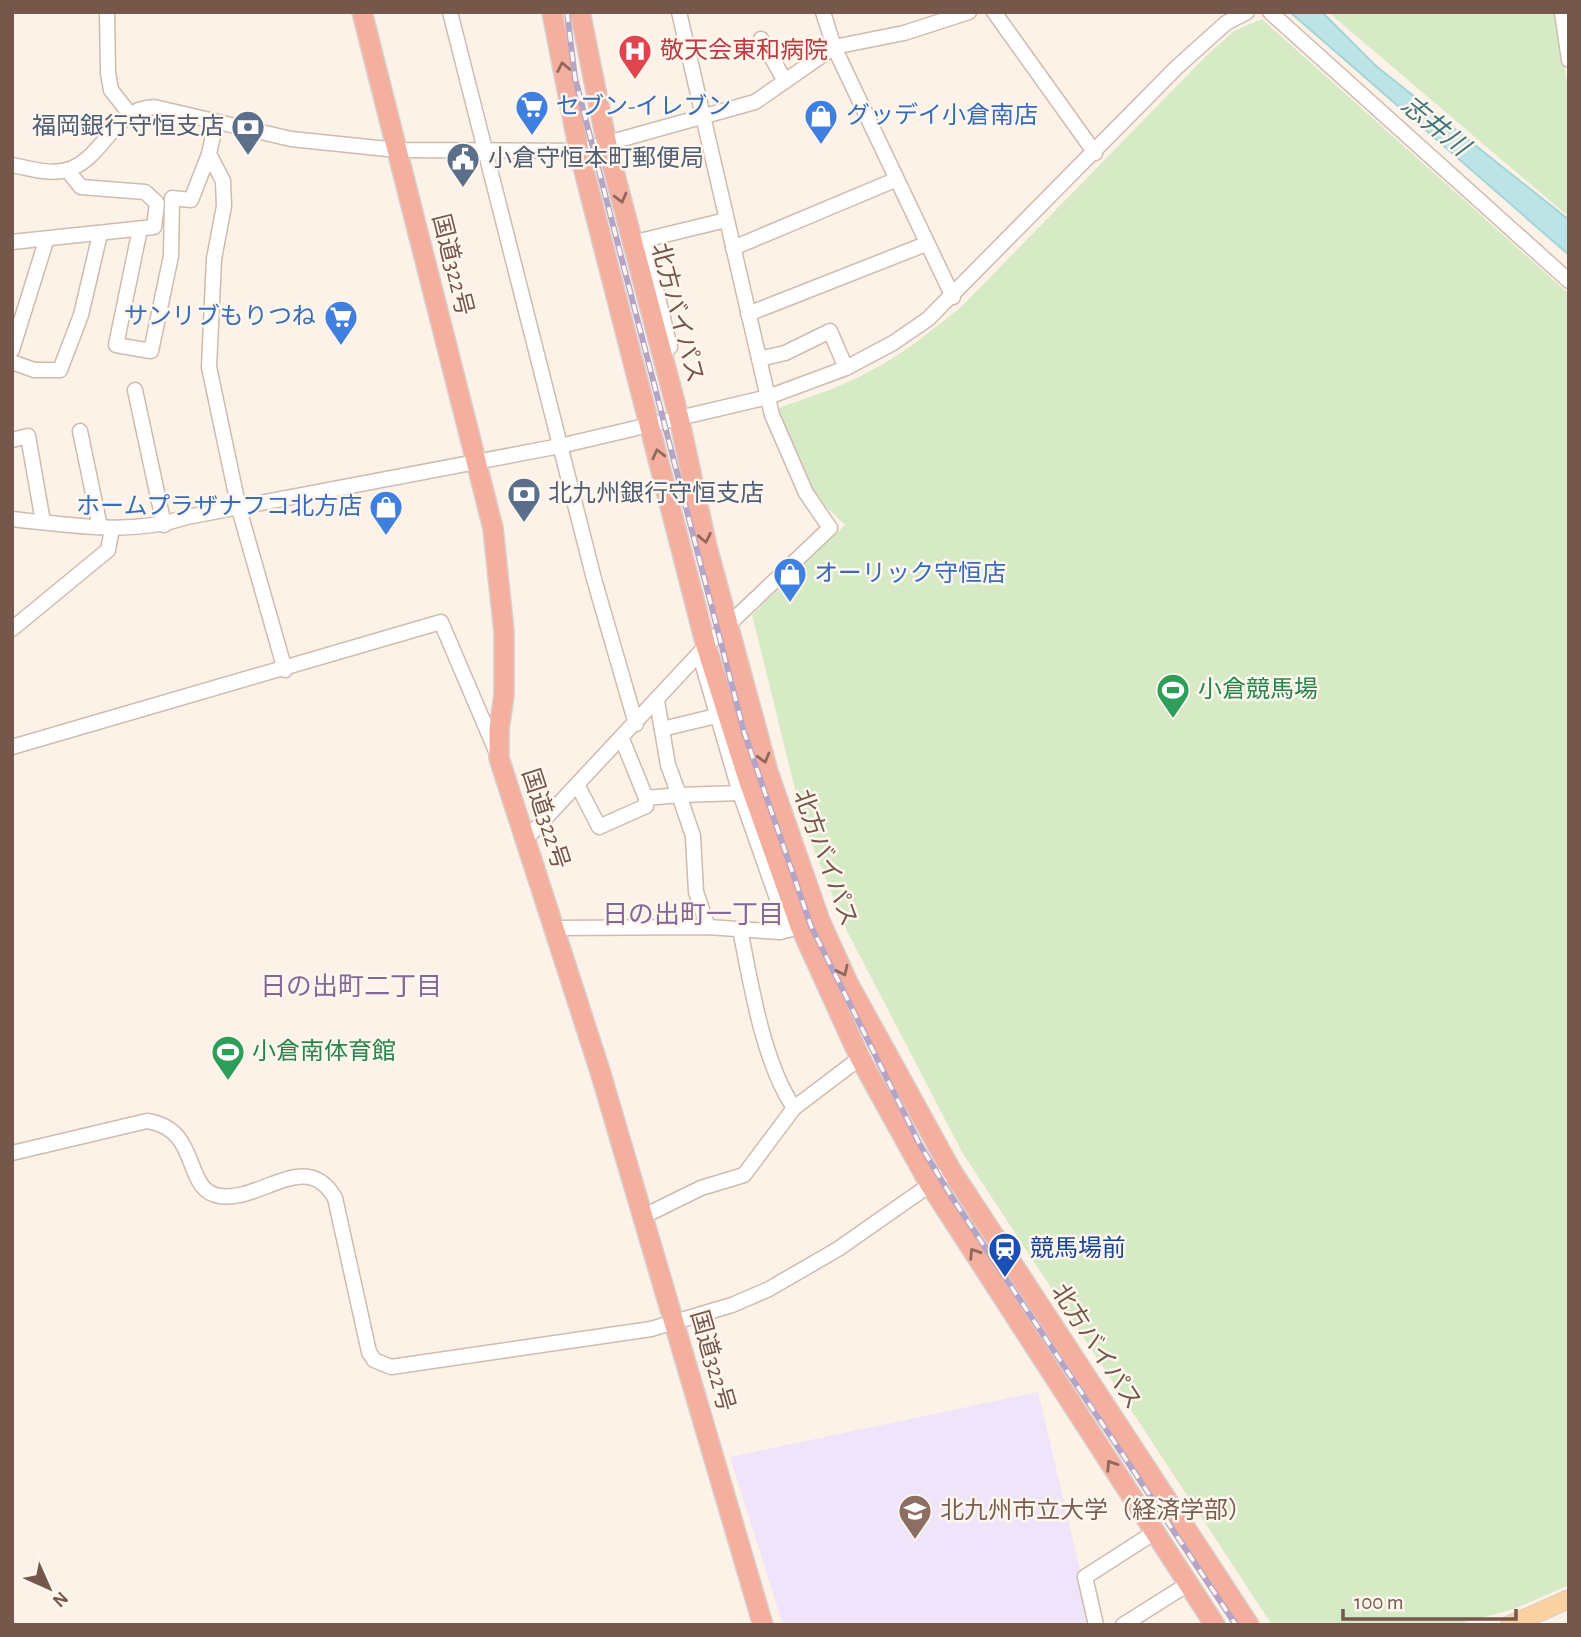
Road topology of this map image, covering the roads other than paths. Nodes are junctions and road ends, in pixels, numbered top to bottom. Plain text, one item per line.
1 (107, 12) edge
2 (362, 12) edge
3 (450, 12) edge
4 (552, 12) edge
5 (580, 12) edge
6 (679, 12) edge
7 (823, 12) edge
8 (969, 12) edge
9 (995, 12) edge
10 (1247, 12) edge
11 (1270, 12) edge
12 (1562, 12) edge
13 (953, 14) edge
14 (761, 39) dead end
15 (834, 47) junction
16 (1569, 60) edge
17 (785, 82) junction
18 (128, 113) junction
19 (701, 119) junction
20 (216, 122) junction
21 (607, 145) junction
22 (397, 150) junction
23 (485, 150) junction
24 (579, 151) junction
25 (1095, 153) junction
26 (209, 154) junction
27 (12, 165) edge
28 (67, 170) junction
29 (895, 180) junction
30 (726, 220) junction
31 (141, 229) junction
32 (100, 234) junction
33 (46, 240) junction
34 (12, 242) edge
35 (926, 244) junction
36 (733, 248) junction
37 (1569, 259) edge
38 (1564, 276) edge
39 (953, 297) junction
40 (748, 314) junction
41 (12, 350) edge
42 (663, 355) junction
43 (759, 359) junction
44 (12, 362) edge
45 (846, 368) junction
46 (135, 390) dead end
47 (768, 397) junction
48 (679, 418) junction
49 (651, 425) junction
50 (80, 430) dead end
51 (12, 440) edge
52 (560, 446) junction
53 (478, 463) junction
54 (239, 509) junction
55 (12, 519) edge
56 (43, 522) junction
57 (164, 525) junction
58 (106, 528) junction
59 (728, 626) junction
60 (12, 629) edge
61 (703, 650) junction
62 (285, 670) junction
63 (657, 701) junction
64 (716, 716) junction
65 (636, 724) junction
66 (662, 729) junction
67 (622, 739) junction
68 (12, 747) edge
69 (499, 758) junction
70 (578, 786) junction
71 (740, 793) junction
72 (679, 795) junction
73 (646, 798) junction
74 (527, 838) junction
75 (820, 921) junction
76 (708, 927) junction
77 (552, 928) junction
78 (794, 928) junction
79 (740, 929) junction
80 (860, 1058) junction
81 (794, 1108) junction
82 (12, 1153) edge
83 (951, 1170) junction
84 (929, 1183) junction
85 (642, 1217) junction
86 (675, 1321) junction
87 (1155, 1532) junction
88 (1188, 1584) junction
89 (1568, 1601) edge
90 (764, 1625) edge
91 (1096, 1625) edge
92 (1123, 1625) edge
93 (1215, 1625) edge
94 (1249, 1625) edge
95 (1510, 1625) edge

1 - 18 street
2 - 22 highway, 国道322号
3 - 23 street
24 -> 4 highway, 北方バイパス
5 - 21 highway, 北方バイパス
6 - 19 street
7 - 15 street
8 - 13 street
9 - 25 street
10 - 25 street
11 - 38 street
12 - 16 street
13 - 15 street
14 - 17 street
15 - 17 street
15 - 29 street
17 - 19 street
18 - 20 street
18 - 28 street
19 - 21 street
19 - 30 street
20 - 22 street
20 - 26 street
21 - 24 street
21 -> 42 highway, 北方バイパス
22 - 23 street
22 - 53 highway, 国道322号
23 - 24 street
23 - 52 street
24 - 49 highway, 北方バイパス
25 - 39 street
26 - 31 street
26 - 54 street
27 - 28 street
28 - 31 street
29 - 35 street
29 - 36 street
30 - 36 street
30 - 42 street
31 - 32 street
32 - 33 street
32 - 44 street
33 - 34 street
33 - 41 street
35 - 39 street
35 - 40 street
36 - 40 street
37 - 38 street
39 - 45 street
40 - 43 street
42 - 48 highway, 北方バイパス
43 - 45 street
43 - 47 street
45 - 47 street
46 - 57 street
47 - 48 street
47 - 59 street
48 - 49 street
48 -> 59 highway, 北方バイパス
49 - 52 street
61 -> 49 highway, 北方バイパス
50 - 58 street
51 - 56 street
52 - 53 street
52 - 65 street
53 - 54 street
53 - 69 highway, 国道322号
54 - 57 street
54 - 62 street
55 - 56 street
56 - 58 street
57 - 58 street
58 - 60 street
59 - 61 street
59 -> 75 highway, 北方バイパス
61 - 63 street
61 - 64 street
61 - 78 highway, 北方バイパス
62 - 68 street
62 - 69 street
63 - 65 street
63 - 66 street
64 - 66 street
64 - 71 street
65 - 67 street
66 - 72 street
67 - 70 street
67 - 73 street
69 - 74 highway, 国道322号
70 - 73 street
70 - 74 street
71 - 72 street
71 - 78 street
72 - 73 street
72 - 76 street
74 - 77 highway, 国道322号
75 - 78 street
75 -> 83 highway, 北方バイパス
76 - 77 street
76 - 79 street
77 - 85 highway, 国道322号
78 - 79 street
78 - 80 highway, 北方バイパス
79 - 81 street
80 - 81 street
80 - 84 highway, 北方バイパス
81 - 85 street
82 - 86 street
83 - 84 street
83 - 94 highway, 北方バイパス
84 - 86 street
87 -> 84 highway, 北方バイパス
85 - 86 highway, 国道322号
86 - 90 highway, 国道322号
87 - 88 highway, 北方バイパス
87 - 91 street
88 - 92 street
88 - 93 highway, 北方バイパス
89 - 95 main road

